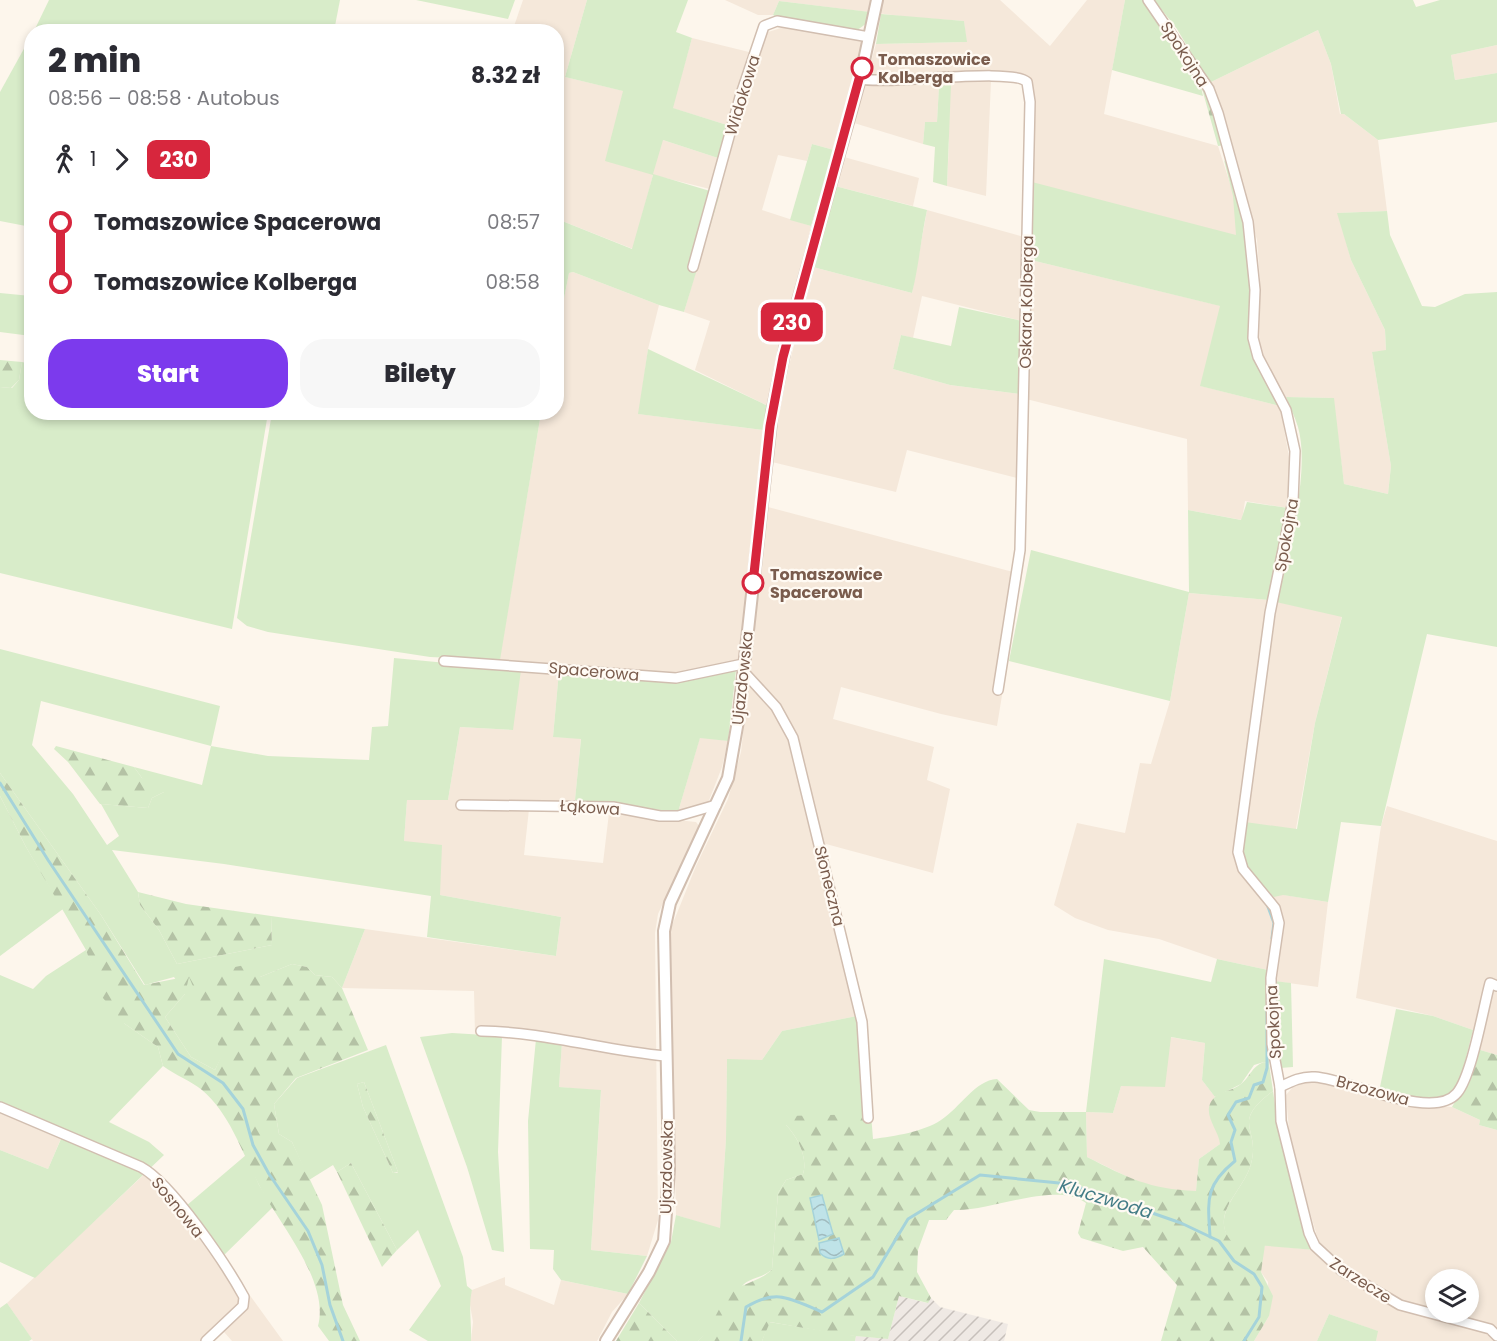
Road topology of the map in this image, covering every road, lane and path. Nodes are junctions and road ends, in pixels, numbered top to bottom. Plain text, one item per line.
1 (877, 0) edge
2 (1148, 0) edge
3 (869, 37) junction
4 (860, 79) junction
5 (693, 267) dead end
6 (444, 661) dead end
7 (743, 668) junction
8 (998, 690) dead end
9 (461, 805) dead end
10 (716, 805) junction
11 (1493, 984) edge
12 (480, 1031) dead end
13 (665, 1056) junction
14 (1280, 1087) junction
15 (0, 1107) edge
16 (868, 1118) dead end
17 (1497, 1336) edge
18 (206, 1341) edge
19 (606, 1341) edge

1 - 3 street, Ujazdowska
2 - 14 street, Spokojna
3 - 4 street, Ujazdowska
3 - 5 street, Widokowa
4 - 7 street, Ujazdowska
4 - 8 street, Oskara Kolberga
6 - 7 street, Spacerowa
7 - 10 street, Ujazdowska
7 - 16 street, Słoneczna
9 - 10 street, Łąkowa
10 - 13 street, Ujazdowska
11 - 14 street, Brzozowa
12 - 13 street
13 - 19 street, Ujazdowska
14 - 17 street, Zarzecze
15 - 18 street, Sosnowa

